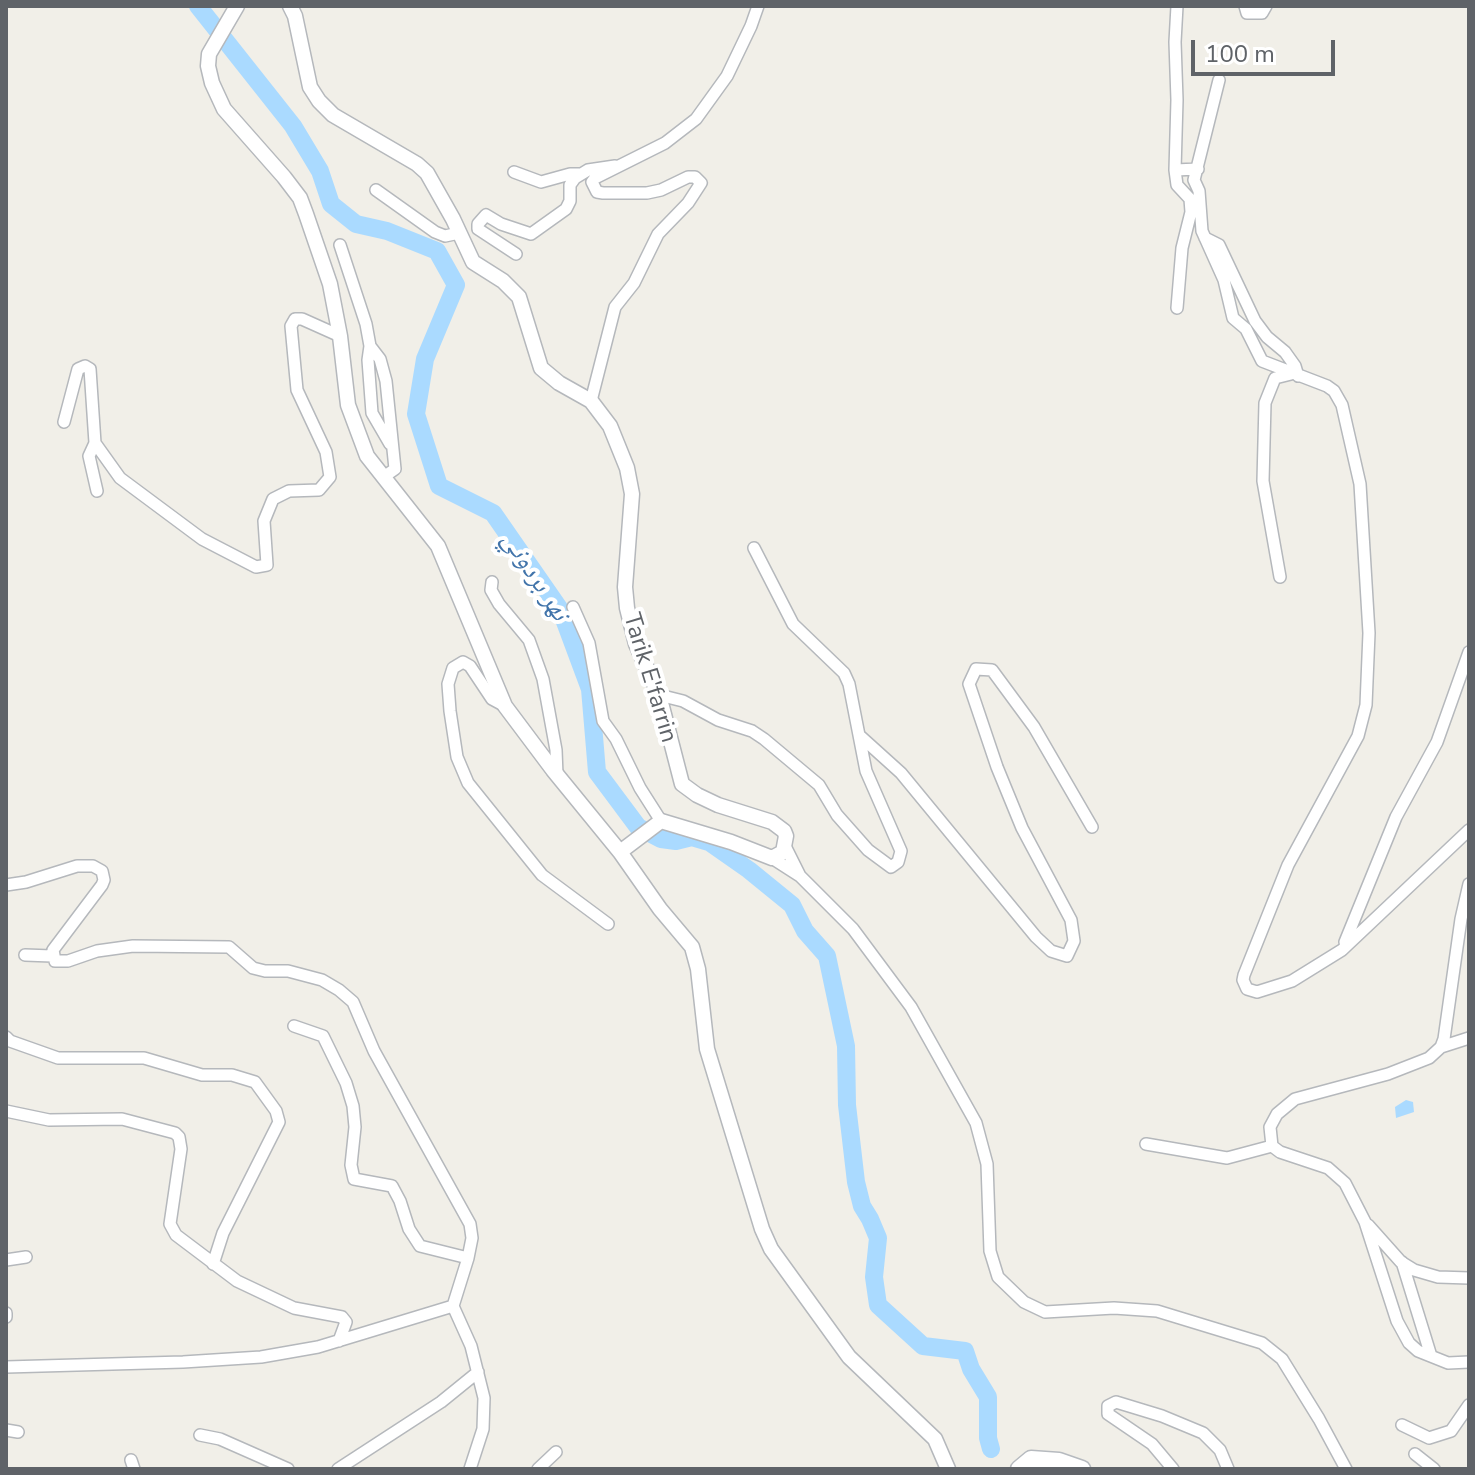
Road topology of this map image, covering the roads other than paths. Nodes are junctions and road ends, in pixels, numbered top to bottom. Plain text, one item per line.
1 (237, 6) edge
2 (290, 6) edge
3 (758, 6) edge
4 (1177, 6) edge
5 (1245, 6) edge
6 (1266, 6) edge
7 (1219, 80) dead end
8 (625, 165) junction
9 (1198, 169) junction
10 (1175, 170) junction
11 (514, 172) dead end
12 (581, 174) junction
13 (376, 190) dead end
14 (459, 233) junction
15 (1205, 238) junction
16 (340, 245) dead end
17 (516, 254) dead end
18 (1177, 308) dead end
19 (340, 336) junction
20 (370, 346) junction
21 (1295, 375) junction
22 (591, 401) junction
23 (64, 422) dead end
24 (95, 443) junction
25 (392, 448) junction
26 (385, 476) junction
27 (97, 491) dead end
28 (754, 548) dead end
29 (1280, 577) dead end
30 (492, 582) dead end
31 (573, 607) dead end
32 (1469, 652) edge
33 (659, 695) junction
34 (505, 706) junction
35 (860, 736) junction
36 (557, 775) junction
37 (655, 824) junction
38 (1092, 827) dead end
39 (1469, 830) edge
40 (785, 846) junction
41 (620, 852) junction
42 (772, 858) junction
43 (800, 876) junction
44 (1469, 884) edge
45 (6, 885) edge
46 (608, 924) dead end
47 (1342, 950) junction
48 (25, 955) dead end
49 (52, 956) junction
50 (294, 1026) dead end
51 (6, 1037) edge
52 (1469, 1038) edge
53 (1441, 1047) junction
54 (6, 1111) edge
55 (1146, 1144) dead end
56 (1272, 1146) junction
57 (1365, 1222) junction
58 (26, 1257) dead end
59 (468, 1258) junction
60 (6, 1260) edge
61 (1401, 1262) junction
62 (213, 1264) junction
63 (1469, 1278) edge
64 (453, 1306) junction
65 (339, 1341) junction
66 (1431, 1356) junction
67 (1469, 1362) edge
68 (6, 1367) edge
69 (478, 1372) junction
70 (1469, 1405) edge
71 (1402, 1425) dead end
72 (200, 1435) dead end
73 (556, 1452) dead end
74 (1415, 1454) dead end
75 (288, 1469) edge
76 (338, 1469) edge
77 (470, 1469) edge
78 (538, 1469) edge
79 (948, 1469) edge
80 (1019, 1469) edge
81 (1082, 1469) edge
82 (1173, 1469) edge
83 (1228, 1469) edge
84 (1346, 1469) edge
85 (1434, 1469) edge

1 - 19 street
2 - 14 street, Tarik E'farrin
3 - 8 street
4 - 10 street
5 - 6 street
7 - 9 street
8 - 12 street
8 - 22 street
9 - 10 street
9 - 15 street
10 - 18 street
11 - 12 street
12 - 17 street
13 - 14 street
14 - 22 street, Tarik E'farrin
15 - 21 street
15 - 21 street
16 - 20 street
19 - 24 street
19 - 26 street
20 - 25 street
20 - 25 street
21 - 29 street
21 - 47 street
22 - 33 street, Tarik E'farrin
23 - 24 street
24 - 27 street
25 - 26 street
26 - 34 street
28 - 35 street
30 - 36 street
31 - 37 street
32 - 47 street
33 - 35 street
33 - 40 street, Tarik E'farrin
34 - 36 street
34 - 46 street
35 - 38 street
36 - 41 street
37 - 41 street
37 - 42 street
39 - 47 street
40 - 42 street
40 - 43 street
41 - 79 street
42 - 43 street
43 - 84 street
44 - 53 street
45 - 49 street
48 - 49 street
49 - 59 street
50 - 59 street
51 - 62 street
52 - 53 street
53 - 56 street
54 - 62 street
55 - 56 street
56 - 57 street
57 - 61 street
57 - 66 street
58 - 60 street
59 - 64 street
61 - 63 street
61 - 66 street
62 - 65 street
64 - 65 street
64 - 69 street
65 - 68 street
66 - 67 street
69 - 76 street
69 - 77 street
70 - 71 street
72 - 75 street
73 - 78 street
74 - 85 street
80 - 81 main road
82 - 83 street

